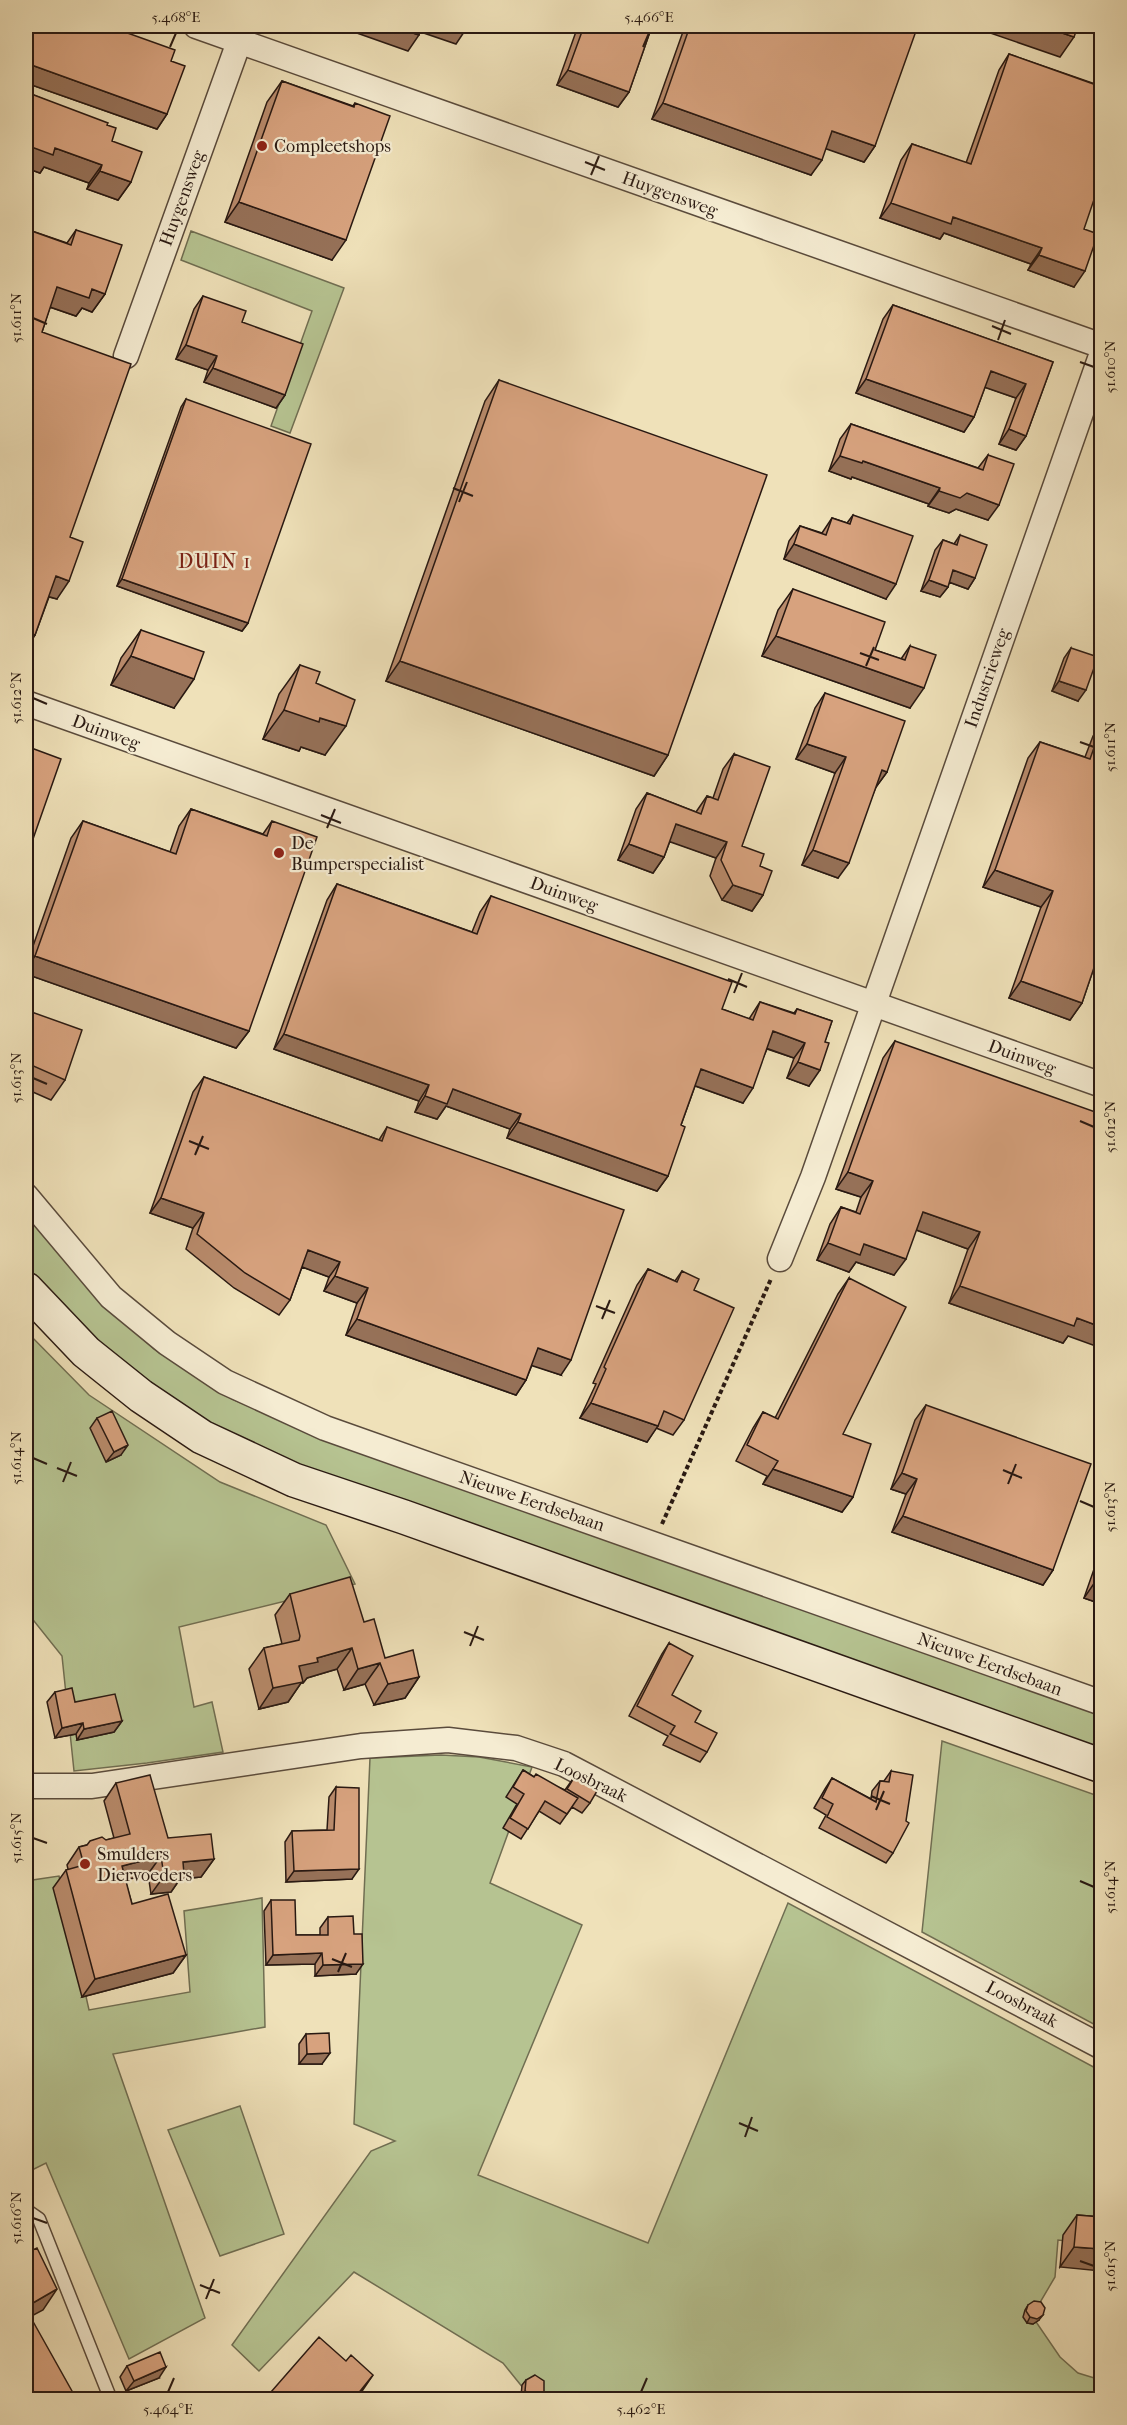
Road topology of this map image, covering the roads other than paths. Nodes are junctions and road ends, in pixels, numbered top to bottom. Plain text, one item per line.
1 (196, 26) edge
2 (242, 33) edge
3 (1101, 346) edge
4 (1101, 353) edge
5 (126, 356) dead end
6 (26, 703) edge
7 (872, 1003) junction
8 (1101, 1085) edge
9 (26, 1196) edge
10 (780, 1259) road end
11 (26, 1289) edge
12 (1101, 1703) edge
13 (1101, 1766) edge
14 (26, 1786) edge
15 (1101, 2047) edge
16 (26, 2210) edge
17 (111, 2400) edge

1 - 2 street, Huygensweg
2 - 3 street, Huygensweg
2 - 5 street, Huygensweg
4 - 7 street, Industrieweg
6 - 7 street, Duinweg
7 - 8 street, Duinweg
7 - 10 street, Industrieweg
9 - 12 street, Nieuwe Eerdsebaan
11 - 13 main road
14 - 15 street, Loosbraak
16 - 17 lane

